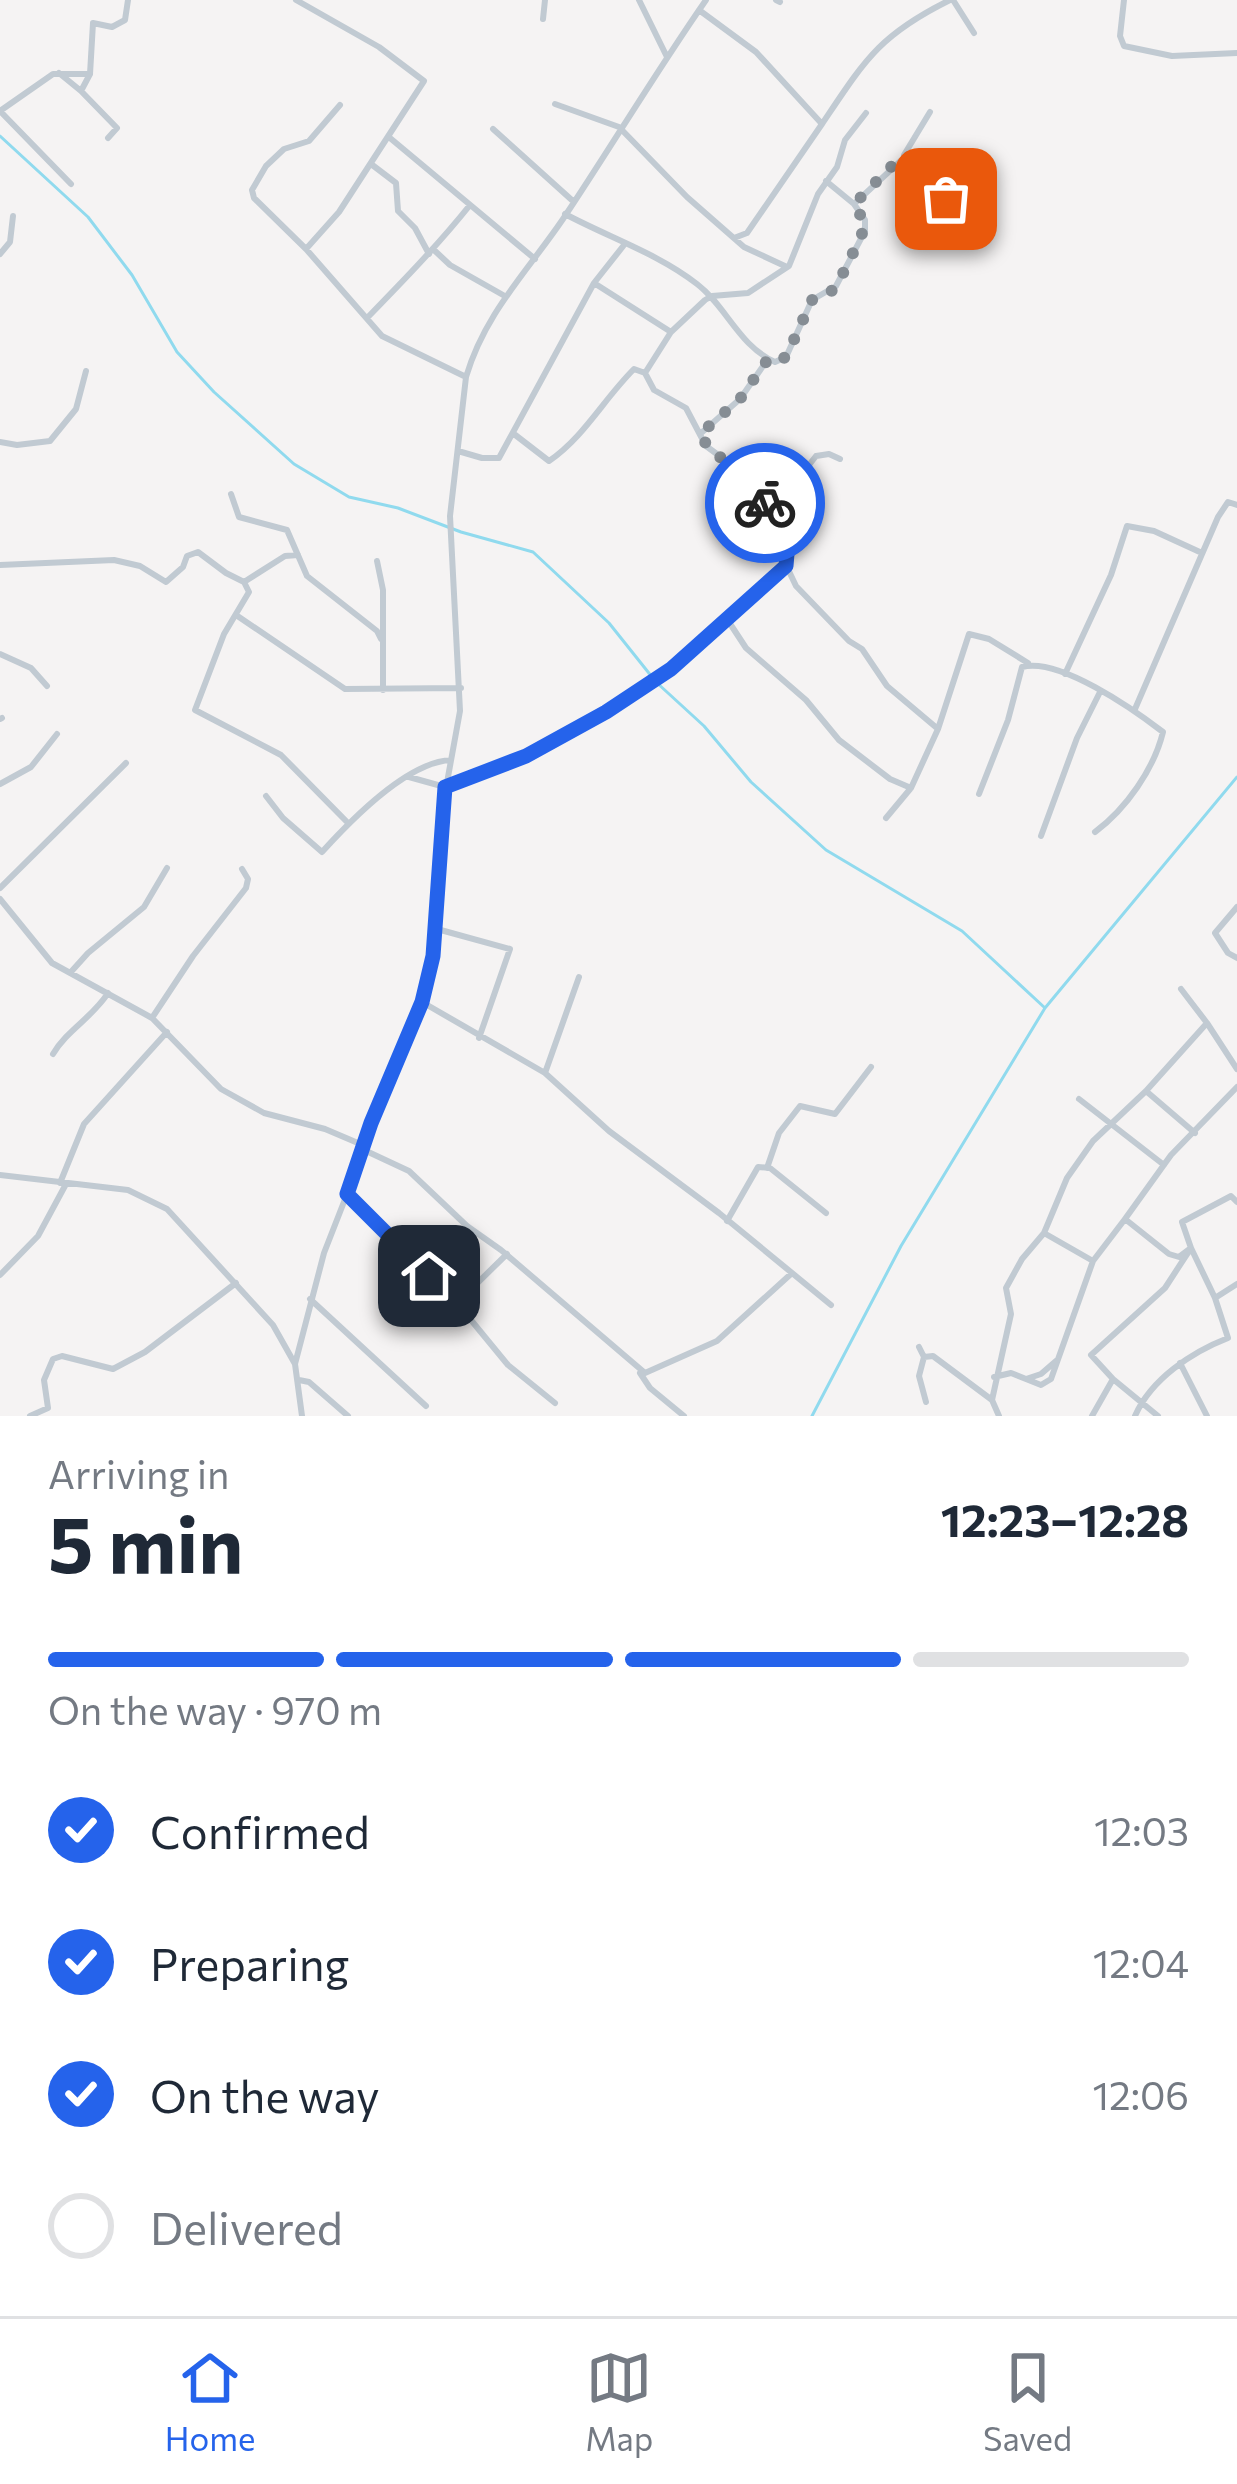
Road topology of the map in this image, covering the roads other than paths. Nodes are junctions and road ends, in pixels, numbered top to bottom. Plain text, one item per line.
1 (128, 0) edge
2 (296, 0) edge
3 (545, 0) edge
4 (639, 0) edge
5 (706, 0) edge
6 (951, 0) edge
7 (1124, 0) edge
8 (699, 10) junction
9 (543, 19) dead end
10 (974, 33) dead end
11 (663, 45) junction
12 (674, 45) junction
13 (1237, 53) edge
14 (668, 57) junction
15 (59, 73) junction
16 (90, 74) junction
17 (81, 92) junction
18 (555, 104) dead end
19 (340, 105) dead end
20 (0, 111) edge
21 (930, 112) dead end
22 (866, 113) dead end
23 (822, 124) junction
24 (619, 128) junction
25 (493, 129) dead end
26 (109, 138) dead end
27 (389, 138) junction
28 (904, 155) junction
29 (371, 164) junction
30 (826, 181) junction
31 (71, 184) dead end
32 (574, 202) junction
33 (854, 204) junction
34 (470, 205) junction
35 (956, 213) dead end
36 (565, 214) junction
37 (13, 216) dead end
38 (734, 238) junction
39 (624, 245) junction
40 (306, 249) junction
41 (431, 252) junction
42 (0, 254) edge
43 (535, 259) junction
44 (787, 267) junction
45 (594, 283) junction
46 (503, 295) junction
47 (712, 296) junction
48 (367, 318) junction
49 (671, 332) junction
50 (768, 359) junction
51 (86, 371) dead end
52 (645, 373) junction
53 (466, 376) junction
54 (514, 434) junction
55 (700, 434) junction
56 (0, 442) edge
57 (457, 450) junction
58 (840, 459) dead end
59 (231, 494) dead end
60 (1237, 505) edge
61 (767, 506) junction
62 (1202, 553) junction
63 (298, 555) junction
64 (377, 561) dead end
65 (0, 566) edge
66 (786, 566) junction
67 (244, 582) junction
68 (236, 615) junction
69 (727, 619) junction
70 (382, 639) junction
71 (0, 654) edge
72 (1031, 665) junction
73 (1065, 674) junction
74 (47, 686) dead end
75 (460, 688) junction
76 (383, 690) junction
77 (1100, 692) junction
78 (1135, 709) junction
79 (938, 729) junction
80 (57, 734) dead end
81 (451, 760) junction
82 (126, 763) dead end
83 (409, 777) junction
84 (0, 784) edge
85 (445, 787) junction
86 (910, 788) junction
87 (980, 794) dead end
88 (266, 796) dead end
89 (886, 818) dead end
90 (348, 824) junction
91 (1095, 832) dead end
92 (1041, 836) dead end
93 (167, 868) dead end
94 (242, 868) dead end
95 (0, 888) edge
96 (0, 899) edge
97 (1237, 907) edge
98 (437, 929) junction
99 (1237, 958) edge
100 (70, 973) junction
101 (579, 976) dead end
102 (1181, 989) dead end
103 (108, 993) junction
104 (422, 1002) junction
105 (152, 1018) junction
106 (1207, 1023) junction
107 (167, 1032) junction
108 (479, 1038) junction
109 (53, 1054) dead end
110 (872, 1067) dead end
111 (1237, 1069) edge
112 (545, 1073) junction
113 (1237, 1087) edge
114 (1146, 1091) junction
115 (1079, 1099) dead end
116 (1111, 1125) junction
117 (1195, 1132) junction
118 (365, 1148) junction
119 (1164, 1165) junction
120 (767, 1168) junction
121 (0, 1175) edge
122 (63, 1184) junction
123 (347, 1194) junction
124 (1237, 1202) edge
125 (826, 1213) dead end
126 (1125, 1219) junction
127 (727, 1221) junction
128 (1045, 1233) junction
129 (1190, 1248) junction
130 (507, 1254) junction
131 (1093, 1261) junction
132 (793, 1273) junction
133 (0, 1275) edge
134 (236, 1283) junction
135 (1237, 1284) edge
136 (309, 1298) junction
137 (1215, 1298) junction
138 (457, 1304) junction
139 (831, 1306) dead end
140 (919, 1347) dead end
141 (924, 1357) junction
142 (1180, 1363) junction
143 (295, 1364) junction
144 (638, 1370) junction
145 (994, 1377) junction
146 (1113, 1379) junction
147 (298, 1380) junction
148 (992, 1400) junction
149 (926, 1402) dead end
150 (1142, 1402) junction
151 (555, 1403) dead end
152 (426, 1406) dead end
153 (30, 1416) edge
154 (302, 1416) edge
155 (348, 1416) edge
156 (684, 1416) edge
157 (999, 1416) edge
158 (1092, 1416) edge
159 (1135, 1416) edge
160 (1158, 1416) edge
161 (1207, 1416) edge

1 - 16 street
2 - 27 street
3 - 9 street
4 - 11 street
5 - 8 street
6 - 10 street
6 - 23 street
7 - 13 street
8 - 12 street
8 - 23 street
11 - 12 street
11 - 14 street
12 - 14 street
14 - 24 street
15 - 16 street
15 - 17 street
15 - 20 street
16 - 17 street
17 - 26 street
18 - 24 street
19 - 40 street
20 - 31 street
21 - 28 street
22 - 30 street
23 - 38 street
24 - 32 street
24 - 38 street
25 - 32 street
27 - 29 street
27 - 34 street
28 - 33 street
28 - 35 street
29 - 40 street
29 - 41 street
30 - 33 street
30 - 44 street
32 - 36 street
33 - 50 street
34 - 41 street
34 - 43 street
36 - 39 street
36 - 43 street
37 - 42 street
38 - 44 street
39 - 45 street
39 - 47 street
40 - 48 street
41 - 46 street
41 - 48 street
43 - 46 street
44 - 47 street
45 - 49 street
45 - 54 street
46 - 53 street
47 - 49 street
47 - 50 street
48 - 53 street
49 - 52 street
50 - 55 street
51 - 56 street
52 - 54 street
52 - 55 street
53 - 57 street
54 - 57 street
55 - 61 street
57 - 75 street
58 - 61 street
59 - 63 street
60 - 62 street
61 - 66 street
62 - 73 street
62 - 78 street
63 - 67 street
63 - 70 street
64 - 70 street
65 - 67 street
66 - 69 street
66 - 79 street
67 - 68 street
68 - 76 street
68 - 90 street
69 - 85 street
69 - 86 street
70 - 76 street
71 - 74 street
72 - 73 street
72 - 79 street
72 - 87 street
73 - 77 street
75 - 76 street
75 - 81 street
77 - 78 street
77 - 92 street
78 - 91 street
79 - 86 street
80 - 84 street
81 - 83 street
81 - 85 street
82 - 95 street
83 - 85 street
83 - 90 street
85 - 98 street
86 - 89 street
88 - 90 street
93 - 100 street
94 - 105 street
96 - 100 street
97 - 99 street
98 - 104 street
98 - 108 street
100 - 103 street
101 - 112 street
102 - 106 street
103 - 105 street
103 - 109 street
104 - 108 street
104 - 118 street
105 - 107 street
106 - 111 street
106 - 114 street
107 - 118 street
107 - 122 street
108 - 112 street
110 - 120 street
112 - 127 street
113 - 117 street
114 - 116 street
114 - 117 street
115 - 116 street
116 - 119 street
116 - 128 street
117 - 119 street
118 - 123 street
118 - 130 street
119 - 126 street
120 - 125 street
120 - 127 street
121 - 122 street
122 - 133 street
122 - 134 street
123 - 136 street
123 - 138 street
124 - 129 street
126 - 129 street
126 - 131 street
127 - 132 street
128 - 131 street
128 - 145 street
129 - 137 street
129 - 146 street
130 - 138 street
130 - 144 street
131 - 145 street
132 - 139 street
132 - 144 street
134 - 143 street
134 - 153 street
135 - 137 street
136 - 143 street
136 - 152 street
137 - 142 street
138 - 151 street
140 - 141 street
141 - 148 street
141 - 149 street
142 - 150 street
142 - 161 street
143 - 147 street
144 - 156 street
145 - 148 street
146 - 150 street
146 - 158 street
147 - 154 street
147 - 155 street
148 - 157 street
150 - 159 street
150 - 160 street

